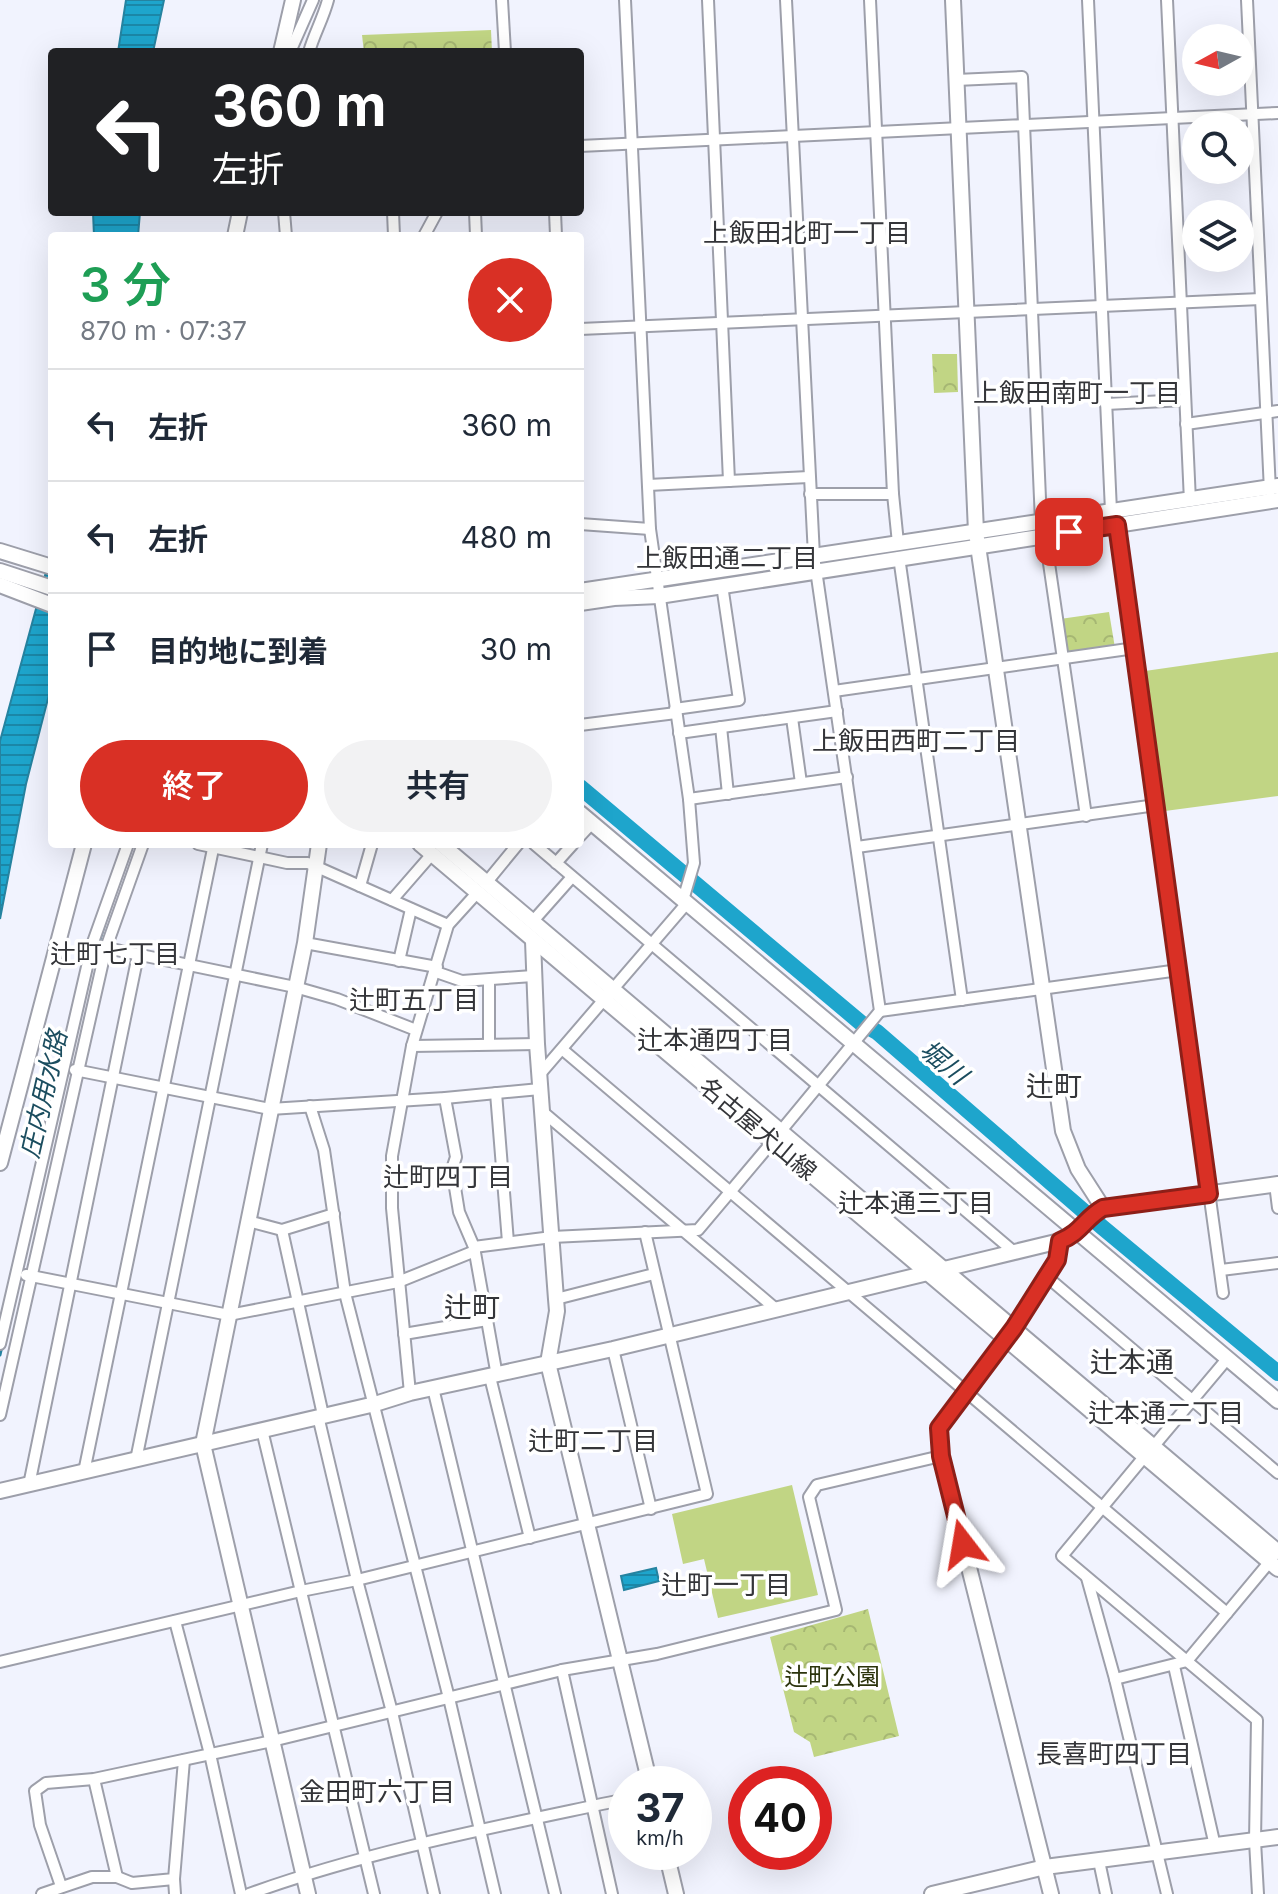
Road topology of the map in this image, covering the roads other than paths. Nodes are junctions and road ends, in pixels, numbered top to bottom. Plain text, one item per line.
1 (293, 0) edge
2 (313, 0) edge
3 (328, 0) edge
4 (502, 0) edge
5 (625, 0) edge
6 (708, 0) edge
7 (786, 0) edge
8 (870, 0) edge
9 (953, 0) edge
10 (1088, 0) edge
11 (1167, 0) edge
12 (1247, 0) edge
13 (282, 48) edge
14 (292, 48) edge
15 (310, 48) edge
16 (505, 48) edge
17 (956, 80) junction
18 (1252, 112) edge
19 (1278, 113) edge
20 (1254, 114) edge
21 (1172, 117) junction
22 (1182, 117) edge
23 (1094, 121) junction
24 (1024, 125) junction
25 (958, 128) junction
26 (876, 132) junction
27 (793, 135) junction
28 (714, 138) junction
29 (632, 144) junction
30 (584, 146) edge
31 (1254, 155) edge
32 (1261, 299) junction
33 (1181, 302) junction
34 (1102, 306) junction
35 (1032, 309) junction
36 (966, 313) junction
37 (884, 316) junction
38 (802, 320) junction
39 (722, 322) junction
40 (640, 326) junction
41 (584, 329) edge
42 (1185, 400) junction
43 (1106, 404) junction
44 (1272, 412) edge
45 (1186, 424) junction
46 (809, 477) junction
47 (729, 481) junction
48 (648, 485) junction
49 (810, 494) junction
50 (893, 494) junction
51 (1274, 494) edge
52 (1190, 501) junction
53 (1114, 518) junction
54 (584, 524) edge
55 (650, 529) junction
56 (1043, 529) junction
57 (978, 539) junction
58 (898, 550) junction
59 (0, 551) edge
60 (816, 563) junction
61 (48, 566) edge
62 (0, 571) edge
63 (0, 585) edge
64 (722, 585) junction
65 (48, 587) edge
66 (658, 588) junction
67 (584, 591) edge
68 (637, 599) junction
69 (584, 602) edge
70 (48, 603) edge
71 (584, 611) edge
72 (1135, 648) junction
73 (1063, 658) junction
74 (998, 667) junction
75 (917, 679) junction
76 (834, 691) junction
77 (676, 711) junction
78 (837, 711) junction
79 (792, 718) junction
80 (584, 724) edge
81 (721, 727) junction
82 (679, 733) junction
83 (847, 777) junction
84 (801, 783) junction
85 (728, 794) junction
86 (689, 799) junction
87 (1156, 805) junction
88 (1086, 816) junction
89 (586, 818) edge
90 (1020, 825) junction
91 (939, 836) junction
92 (857, 847) junction
93 (83, 848) edge
94 (90, 848) edge
95 (127, 848) edge
96 (142, 848) edge
97 (214, 848) edge
98 (222, 848) edge
99 (261, 848) edge
100 (319, 848) edge
101 (371, 848) edge
102 (515, 848) edge
103 (539, 848) edge
104 (569, 848) edge
105 (436, 849) edge
106 (259, 857) junction
107 (556, 863) junction
108 (317, 867) junction
109 (74, 876) junction
110 (572, 877) junction
111 (360, 886) junction
112 (482, 888) junction
113 (686, 898) junction
114 (392, 900) junction
115 (411, 909) junction
116 (533, 921) junction
117 (448, 925) junction
118 (533, 941) junction
119 (305, 943) junction
120 (92, 945) junction
121 (652, 945) junction
122 (106, 948) junction
123 (138, 955) junction
124 (399, 961) junction
125 (189, 964) junction
126 (436, 969) junction
127 (1179, 970) junction
128 (235, 975) junction
129 (533, 976) junction
130 (489, 980) junction
131 (295, 987) junction
132 (614, 989) junction
133 (1042, 990) junction
134 (962, 1000) junction
135 (604, 1001) junction
136 (876, 1017) junction
137 (416, 1030) junction
138 (858, 1041) junction
139 (489, 1044) junction
140 (537, 1044) junction
141 (412, 1046) junction
142 (563, 1050) junction
143 (64, 1067) junction
144 (79, 1070) junction
145 (114, 1078) junction
146 (540, 1081) junction
147 (163, 1087) junction
148 (818, 1088) junction
149 (496, 1093) junction
150 (210, 1097) junction
151 (445, 1098) junction
152 (402, 1101) junction
153 (310, 1106) junction
154 (270, 1109) junction
155 (543, 1112) junction
156 (776, 1137) junction
157 (0, 1163) edge
158 (1276, 1184) edge
159 (730, 1193) junction
160 (1209, 1194) junction
161 (1278, 1208) edge
162 (1099, 1210) junction
163 (334, 1214) junction
164 (248, 1221) junction
165 (1081, 1229) junction
166 (282, 1230) junction
167 (683, 1231) junction
168 (645, 1232) junction
169 (552, 1237) junction
170 (1060, 1241) junction
171 (508, 1242) junction
172 (474, 1249) junction
173 (1013, 1251) junction
174 (1278, 1263) edge
175 (944, 1268) junction
176 (1221, 1270) junction
177 (926, 1271) junction
178 (17, 1273) junction
179 (654, 1274) junction
180 (30, 1276) junction
181 (1046, 1276) junction
182 (398, 1282) junction
183 (71, 1284) junction
184 (847, 1291) junction
185 (345, 1293) junction
186 (1223, 1293) dead end
187 (120, 1294) junction
188 (556, 1299) junction
189 (297, 1301) junction
190 (168, 1304) junction
191 (776, 1309) junction
192 (229, 1315) junction
193 (487, 1320) junction
194 (404, 1334) junction
195 (1010, 1334) junction
196 (669, 1335) junction
197 (0, 1344) edge
198 (613, 1349) junction
199 (1227, 1359) junction
200 (548, 1363) junction
201 (493, 1376) junction
202 (3, 1388) edge
203 (433, 1388) junction
204 (966, 1391) junction
205 (410, 1393) junction
206 (1190, 1400) junction
207 (1278, 1401) edge
208 (375, 1404) junction
209 (0, 1415) edge
210 (321, 1416) junction
211 (262, 1430) junction
212 (203, 1444) junction
213 (1149, 1452) junction
214 (941, 1456) junction
215 (136, 1460) junction
216 (84, 1472) junction
217 (1278, 1473) edge
218 (29, 1485) junction
219 (0, 1491) edge
220 (1102, 1507) junction
221 (651, 1509) junction
222 (587, 1525) junction
223 (530, 1538) junction
224 (472, 1552) junction
225 (1276, 1559) edge
226 (414, 1565) junction
227 (1086, 1576) junction
228 (357, 1580) junction
229 (301, 1591) junction
230 (241, 1606) junction
231 (1227, 1613) junction
232 (175, 1621) junction
233 (619, 1660) junction
234 (1187, 1661) junction
235 (0, 1662) edge
236 (1174, 1666) junction
237 (562, 1670) junction
238 (1115, 1679) junction
239 (504, 1684) junction
240 (449, 1698) junction
241 (392, 1712) junction
242 (334, 1726) junction
243 (272, 1741) junction
244 (210, 1754) junction
245 (184, 1760) junction
246 (646, 1766) edge
247 (94, 1779) junction
248 (608, 1803) edge
249 (591, 1806) junction
250 (536, 1817) junction
251 (480, 1832) junction
252 (1278, 1837) edge
253 (1255, 1841) junction
254 (422, 1845) junction
255 (1215, 1846) junction
256 (1157, 1854) junction
257 (365, 1858) junction
258 (1099, 1861) junction
259 (1045, 1867) junction
260 (670, 1870) edge
261 (304, 1874) junction
262 (117, 1877) junction
263 (174, 1879) junction
264 (61, 1886) junction
265 (986, 1888) edge
266 (131, 1889) edge
267 (42, 1894) edge
268 (175, 1894) edge
269 (241, 1894) edge
270 (249, 1894) edge
271 (308, 1894) edge
272 (374, 1894) edge
273 (434, 1894) edge
274 (495, 1894) edge
275 (555, 1894) edge
276 (612, 1894) edge
277 (676, 1894) edge
278 (932, 1894) edge
279 (1051, 1894) edge
280 (1106, 1894) edge
281 (1167, 1894) edge
282 (1258, 1894) edge

1 - 13 street
2 - 14 street
3 - 15 street
4 - 16 street
5 - 29 street
6 - 28 street
7 - 27 street
8 - 26 street
9 - 17 street
10 - 23 street
11 - 21 street
12 - 18 street
17 - 24 street
17 - 25 street
19 - 20 street
21 - 22 street
21 - 23 street
21 - 33 street
23 - 24 street
23 - 34 street
24 - 25 street
24 - 35 street
25 - 26 street
25 - 36 street
26 - 27 street
26 - 37 street
27 - 28 street
27 - 38 street
28 - 29 street
28 - 39 street
29 - 30 street
29 - 40 street
31 - 32 street
32 - 33 street
32 - 44 street
33 - 34 street
33 - 42 street
34 - 35 street
34 - 43 street
35 - 36 street
35 - 56 street
36 - 37 street
36 - 57 street
37 - 38 street
37 - 50 street
38 - 39 street
38 - 46 street
39 - 40 street
39 - 47 street
40 - 41 street
40 - 48 street
42 - 43 street
42 - 45 street
43 - 53 street
44 - 45 street
44 - 51 street
45 - 52 street
46 - 47 street
46 - 49 street
47 - 48 street
48 - 55 street
49 - 50 street
49 - 60 street
50 - 58 street
51 - 52 street
51 - 53 street
52 - 53 street
53 - 56 street
53 - 72 street
54 - 55 street
55 - 66 street
56 - 57 street
56 - 73 street
57 - 58 street
57 - 74 street
58 - 60 street
58 - 75 street
59 - 61 street
60 - 64 street
60 - 66 street
60 - 76 street
62 - 65 street
63 - 70 street
64 - 66 street
64 - 77 street
66 - 67 street
66 - 68 street
66 - 77 street
68 - 69 street
68 - 71 street
72 - 73 street
72 - 87 street
73 - 74 street
73 - 88 street
74 - 75 street
74 - 90 street
75 - 76 street
75 - 91 street
76 - 78 street
77 - 80 street
77 - 82 street
78 - 79 street
78 - 83 street
79 - 81 street
79 - 84 street
81 - 82 street
81 - 85 street
82 - 86 street
83 - 84 street
83 - 92 street
84 - 85 street
85 - 86 street
86 - 113 street
87 - 88 street
87 - 127 street
88 - 90 street
89 - 113 street
90 - 91 street
90 - 133 street
91 - 92 street
91 - 134 street
92 - 136 street
93 - 109 street
94 - 109 street
95 - 120 street
96 - 122 street
97 - 125 street
98 - 106 street
99 - 106 street
100 - 108 street
101 - 111 street
102 - 112 street
103 - 107 street
104 - 107 street
105 - 112 street, 名古屋犬山線
105 - 114 street
106 - 108 street
106 - 128 street
107 - 110 street
108 - 111 street
108 - 119 street
109 - 157 street
110 - 116 street
110 - 121 street
111 - 114 street
112 - 116 street, 名古屋犬山線
112 - 117 street
112 - 118 street, 名古屋犬山線
113 - 121 street
113 - 138 street
114 - 115 street
115 - 117 street
115 - 124 street
116 - 132 street, 名古屋犬山線
117 - 126 street
118 - 129 street
118 - 135 street, 名古屋犬山線
119 - 124 street
119 - 131 street
120 - 122 street
120 - 143 street
121 - 132 street
121 - 148 street
122 - 123 street
122 - 144 street
123 - 125 street
123 - 145 street
124 - 126 street
125 - 128 street
125 - 147 street
126 - 130 street
126 - 137 street
127 - 133 street
127 - 160 street
128 - 131 street
128 - 150 street
129 - 130 street
129 - 140 street
130 - 139 street
131 - 137 street
131 - 154 street
132 - 135 street
132 - 156 street, 名古屋犬山線
133 - 134 street
133 - 162 street
134 - 136 street
135 - 142 street
135 - 156 street, 名古屋犬山線
136 - 138 street
137 - 141 street
138 - 148 street
138 - 165 street
139 - 140 street
139 - 141 street
140 - 146 street
141 - 152 street
142 - 146 street
142 - 159 street
143 - 144 street
143 - 178 street
144 - 145 street
144 - 180 street
145 - 147 street
145 - 183 street
146 - 149 street
146 - 155 street
147 - 150 street
147 - 187 street
148 - 156 street
148 - 173 street
149 - 151 street
149 - 171 street
150 - 154 street
150 - 190 street
151 - 152 street
151 - 172 street
152 - 153 street
152 - 182 street
153 - 154 street
153 - 163 street
154 - 164 street
155 - 167 street
155 - 169 street
156 - 159 street
156 - 175 street, 名古屋犬山線
156 - 177 street, 名古屋犬山線
158 - 160 street
158 - 161 street
159 - 167 street
159 - 184 street
160 - 162 street
160 - 176 street
162 - 165 street
163 - 166 street
163 - 185 street
164 - 166 street
164 - 192 street
165 - 170 street
165 - 199 street
166 - 189 street
167 - 168 street
167 - 191 street
168 - 169 street
168 - 179 street
169 - 171 street
169 - 188 street
170 - 173 street
170 - 181 street
171 - 172 street
172 - 182 street
172 - 193 street
173 - 175 street
174 - 176 street
175 - 177 street
175 - 195 street, 名古屋犬山線
176 - 186 street
177 - 184 street
177 - 195 street, 名古屋犬山線
178 - 180 street
178 - 197 street
179 - 188 street
179 - 196 street
180 - 183 street
180 - 202 street
181 - 195 street
181 - 206 street
182 - 185 street
182 - 194 street
183 - 187 street
183 - 218 street
184 - 191 street
184 - 204 street
185 - 189 street
185 - 208 street
187 - 190 street
187 - 216 street
188 - 200 street
189 - 192 street
189 - 210 street
190 - 192 street
190 - 215 street
191 - 196 street
192 - 212 street
193 - 194 street
193 - 201 street
194 - 205 street
195 - 204 street
195 - 213 street, 名古屋犬山線
196 - 198 street
196 - 221 street
198 - 200 street
198 - 221 street
199 - 206 street
199 - 207 street
200 - 201 street
200 - 222 street
201 - 203 street
201 - 223 street
202 - 209 street
203 - 205 street
203 - 224 street
204 - 214 street
204 - 220 street
205 - 208 street
206 - 213 street
206 - 217 street
208 - 210 street
208 - 226 street
210 - 211 street
210 - 228 street
211 - 212 street
211 - 229 street
212 - 215 street
212 - 230 street
213 - 220 street
213 - 225 street, 名古屋犬山線
214 - 233 street
214 - 259 street
215 - 216 street
216 - 218 street
218 - 219 street
220 - 227 street
220 - 231 street
221 - 222 street
222 - 223 street
222 - 233 street
223 - 224 street
224 - 226 street
224 - 239 street
225 - 231 street
226 - 228 street
226 - 240 street
227 - 234 street
227 - 238 street
228 - 229 street
228 - 241 street
229 - 230 street
229 - 242 street
230 - 232 street
230 - 243 street
231 - 234 street
232 - 235 street
232 - 244 street
233 - 237 street
233 - 246 street
234 - 236 street
234 - 253 street
236 - 238 street
236 - 255 street
237 - 239 street
237 - 249 street
238 - 256 street
239 - 240 street
239 - 250 street
240 - 241 street
240 - 251 street
241 - 242 street
241 - 254 street
242 - 243 street
242 - 257 street
243 - 244 street
243 - 261 street
244 - 245 street
244 - 269 street
245 - 247 street
245 - 263 street
247 - 262 street
247 - 264 street
248 - 249 street
249 - 250 street
249 - 276 street
250 - 251 street
250 - 275 street
251 - 254 street
251 - 274 street
252 - 253 street
253 - 255 street
253 - 282 street
254 - 257 street
254 - 273 street
255 - 256 street
256 - 258 street
256 - 281 street
257 - 261 street
257 - 272 street
258 - 259 street
258 - 280 street
259 - 265 street
259 - 279 street
260 - 277 street
261 - 270 street
261 - 271 street
262 - 264 street
262 - 266 street
263 - 266 street
263 - 268 street
264 - 267 street
265 - 278 street

